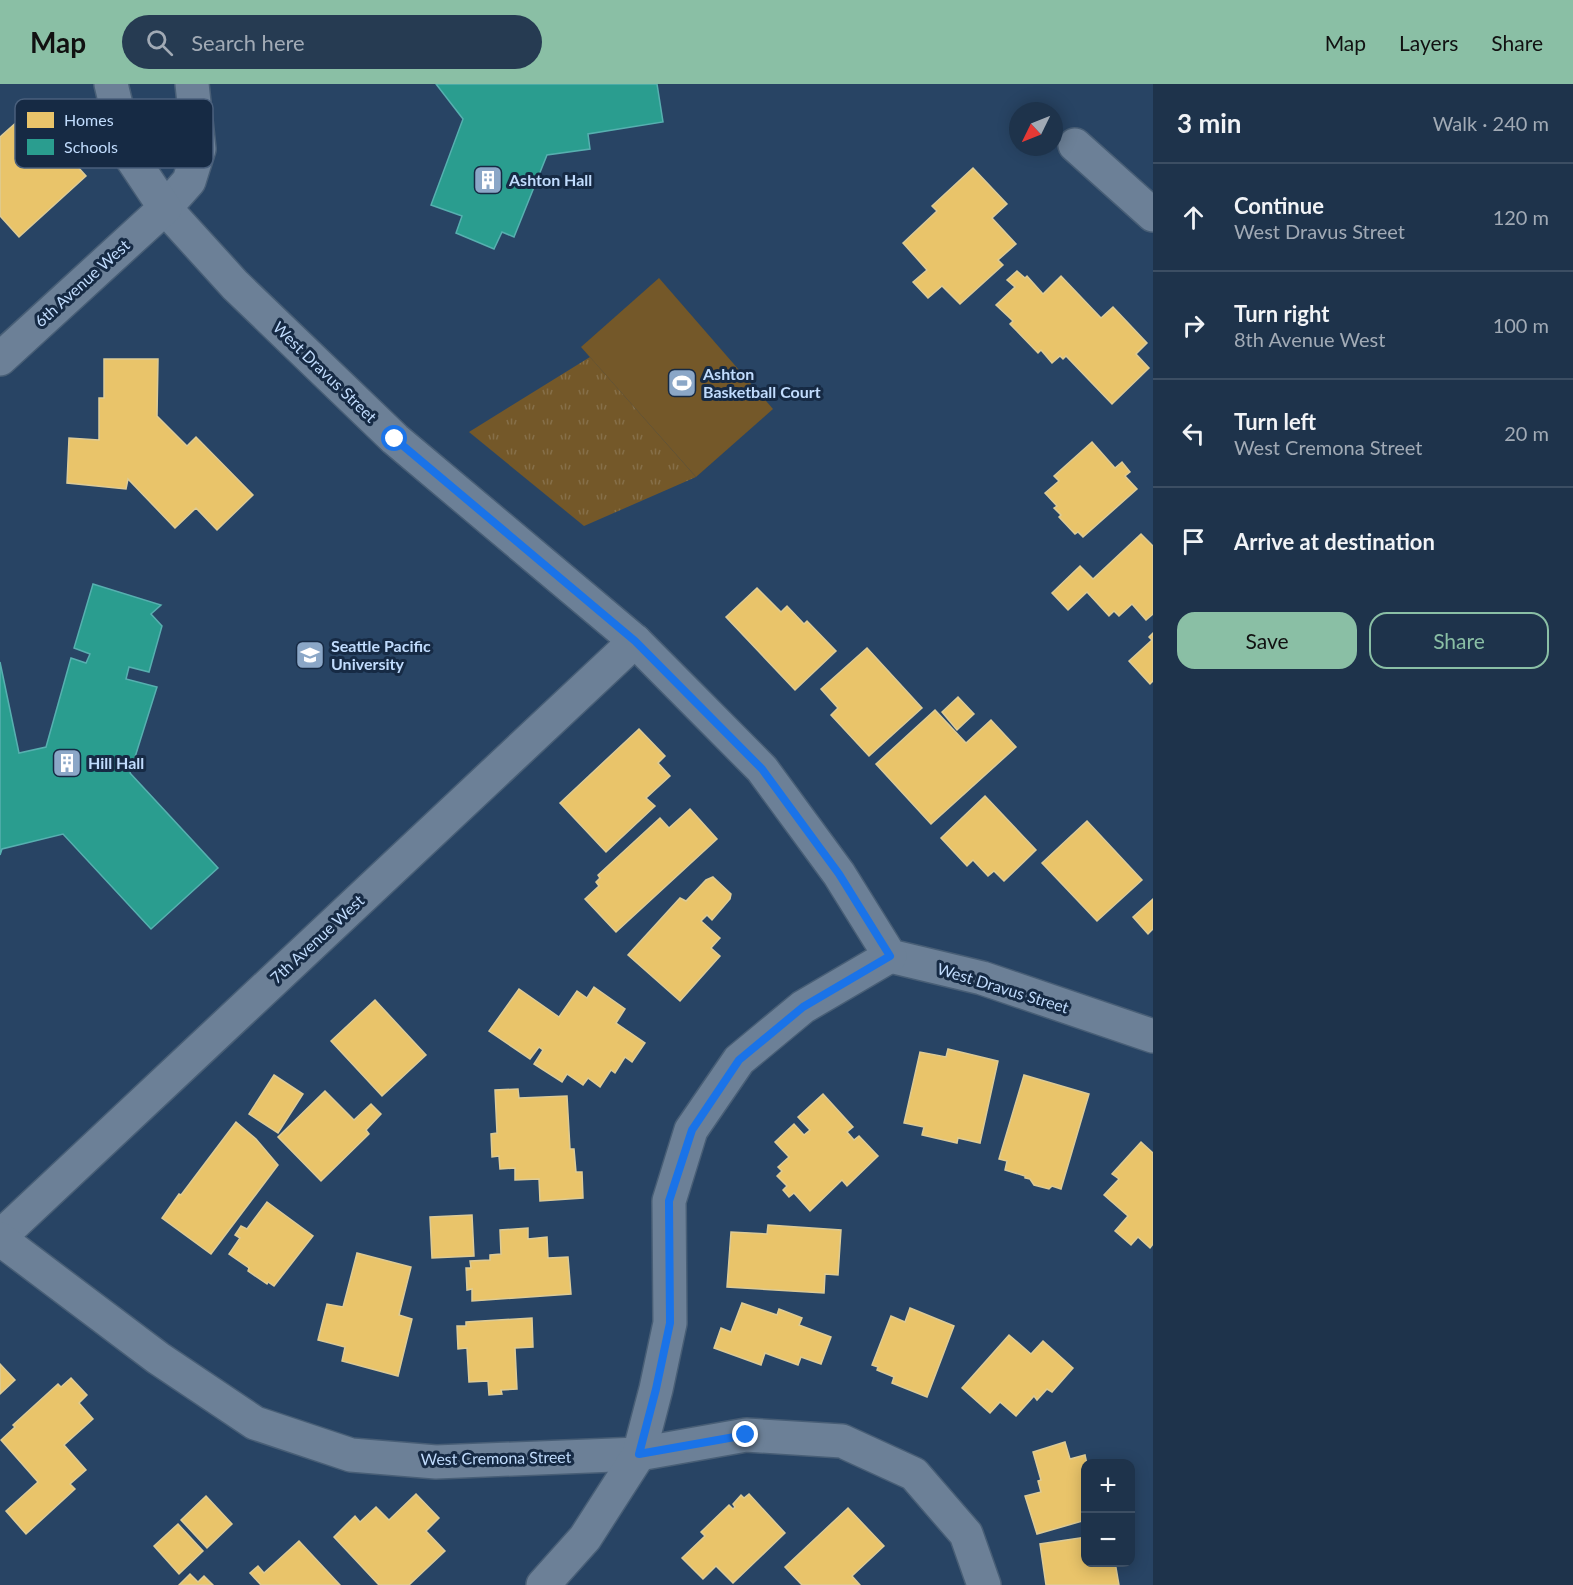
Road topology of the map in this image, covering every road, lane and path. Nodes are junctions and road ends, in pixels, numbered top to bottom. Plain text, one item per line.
1 (111, 84) edge
2 (192, 84) edge
3 (115, 99) edge
4 (194, 99) edge
5 (1076, 145) dead end
6 (138, 168) edge
7 (193, 168) edge
8 (165, 208) junction
9 (1153, 215) edge
10 (0, 359) edge
11 (635, 641) junction
12 (890, 956) junction
13 (1153, 1036) edge
14 (0, 1238) edge
15 (639, 1454) junction
16 (543, 1585) edge
17 (984, 1585) edge

1 - 3 street, West Dravus Street
2 - 4 street
5 - 9 street
6 - 8 street, West Dravus Street
7 - 8 street
8 - 10 street, 6th Avenue West
8 - 11 street, West Dravus Street
11 - 12 street, West Dravus Street
11 - 14 street, 7th Avenue West
12 - 13 street, West Dravus Street
12 - 15 street
14 - 15 street, West Cremona Street
15 - 16 street
15 - 17 street, West Cremona Street

